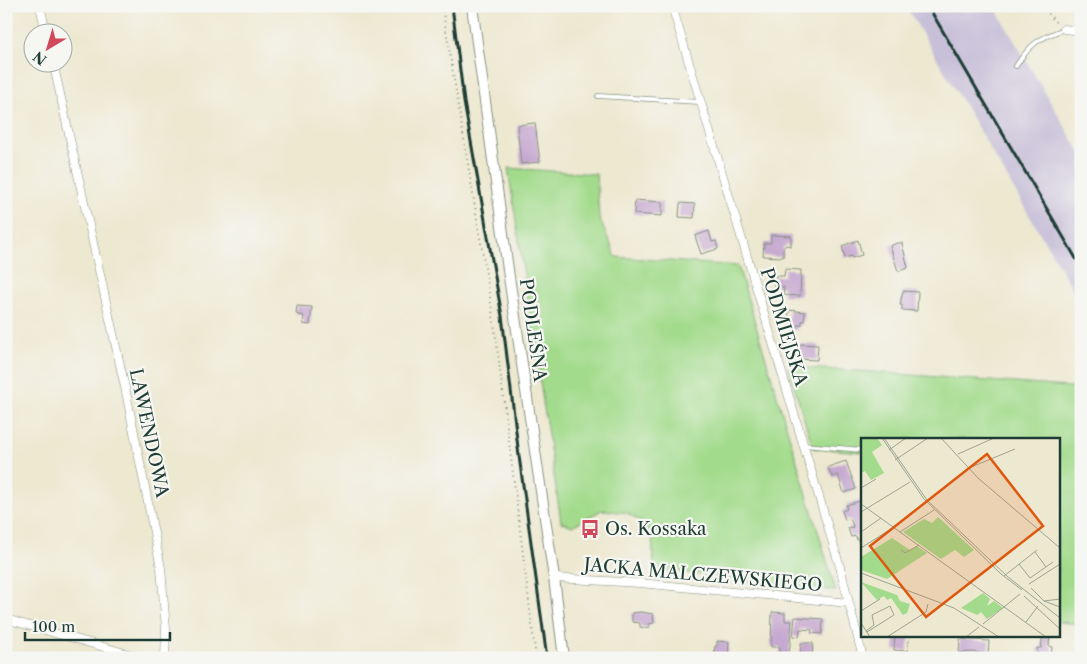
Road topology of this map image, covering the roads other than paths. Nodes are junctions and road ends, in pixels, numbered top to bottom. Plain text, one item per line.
1 (40, 6) edge
2 (472, 6) edge
3 (672, 6) edge
4 (44, 22) edge
5 (1064, 29) joint
6 (1081, 31) edge
7 (1016, 66) dead end
8 (55, 72) edge
9 (598, 96) dead end
10 (700, 102) junction
11 (804, 445) junction
12 (861, 450) edge
13 (554, 578) junction
14 (849, 603) junction
15 (6, 619) edge
16 (142, 658) edge
17 (165, 658) edge
18 (564, 658) edge
19 (863, 658) edge

1 - 4 street
2 - 13 street, PODLEŚNA
3 - 10 street, PODMIEJSKA
5 - 6 street
5 - 7 lane
8 - 17 street, LAWENDOWA
9 - 10 lane
10 - 11 street, PODMIEJSKA
11 - 12 lane
11 - 14 street, PODMIEJSKA
13 - 14 street, JACKA MALCZEWSKIEGO
13 - 18 street, PODLEŚNA
14 - 19 street, PODMIEJSKA
15 - 16 street

